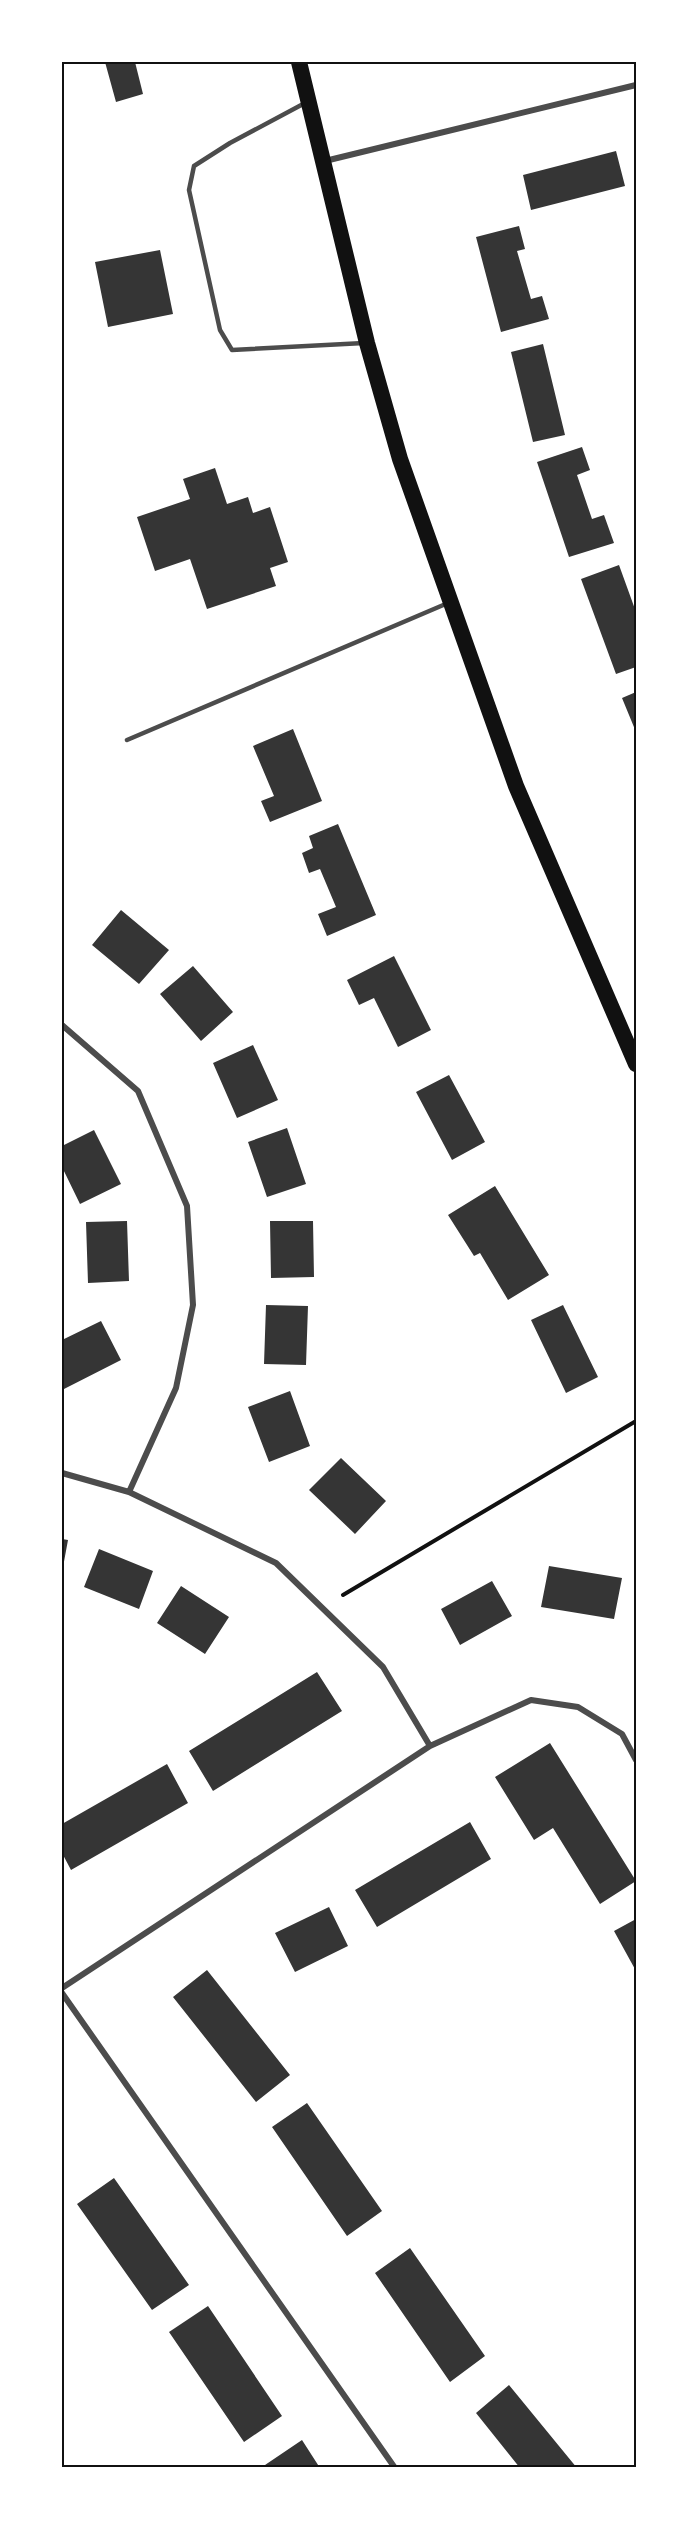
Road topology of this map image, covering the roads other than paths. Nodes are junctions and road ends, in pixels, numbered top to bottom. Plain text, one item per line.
1 (299, 62) edge
2 (636, 85) edge
3 (308, 101) junction
4 (323, 161) junction
5 (367, 343) junction
6 (451, 602) junction
7 (127, 740) dead end
8 (62, 1025) edge
9 (636, 1064) edge
10 (62, 1473) edge
11 (129, 1492) junction
12 (430, 1746) junction
13 (636, 1760) edge
14 (62, 1988) edge
15 (62, 1993) edge
16 (395, 2468) edge

1 - 3 highway
2 - 4 street
3 - 4 highway
3 - 5 lane
4 - 5 highway
5 - 6 highway
6 - 7 lane
6 - 9 highway
8 - 11 street
10 - 11 street
11 - 12 street
12 - 13 street
12 - 14 street
15 - 16 street

